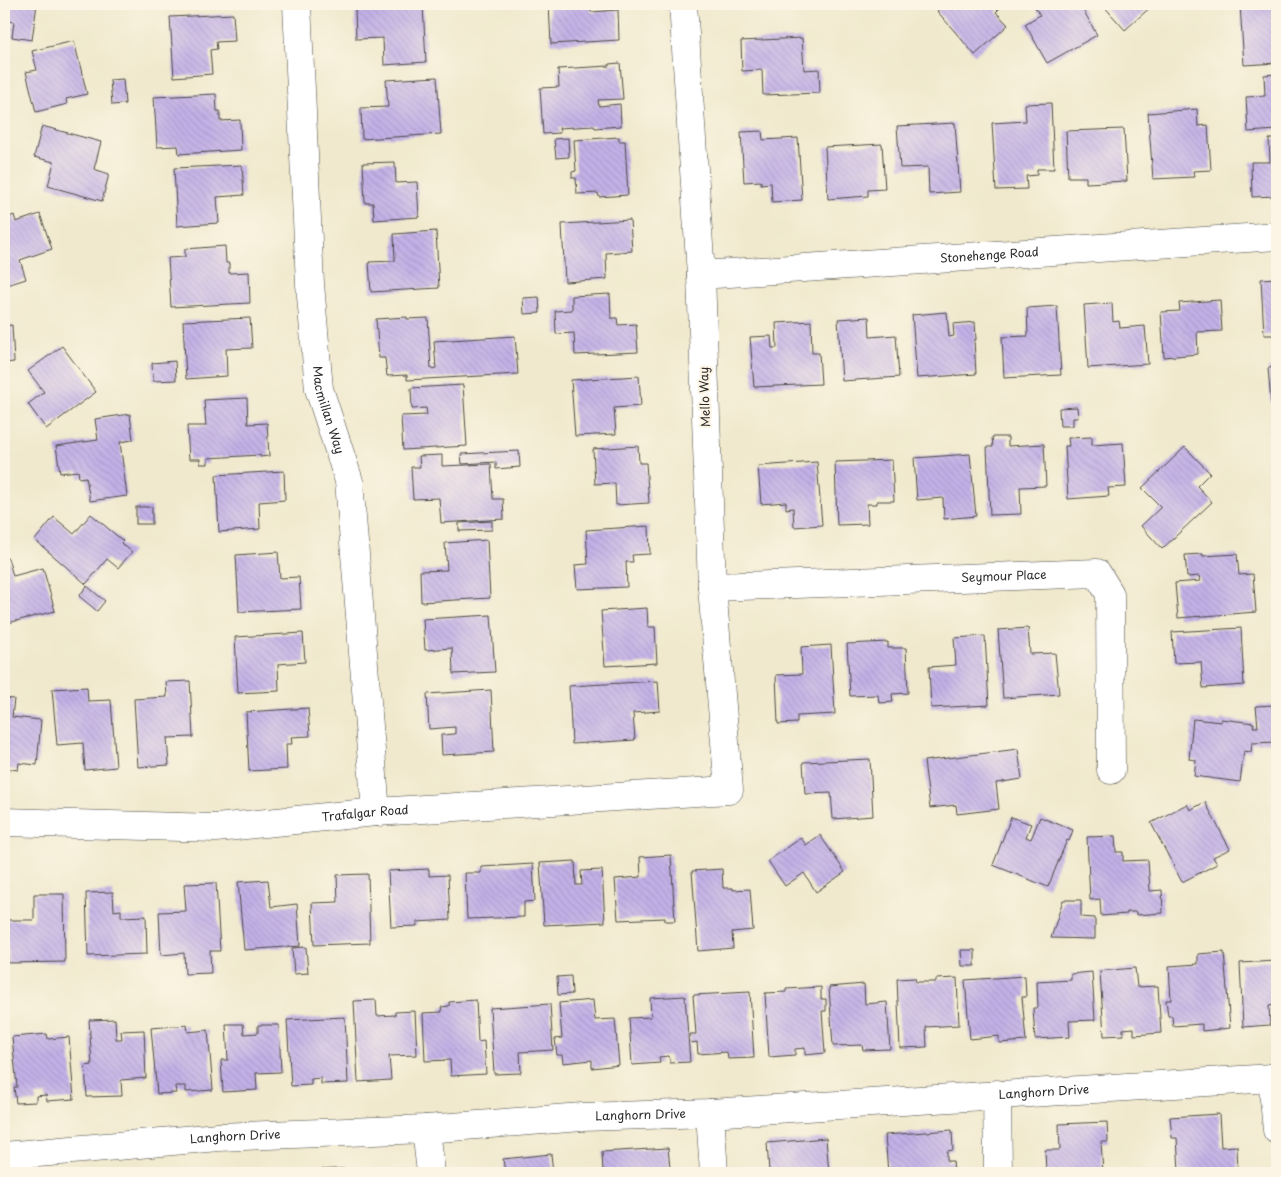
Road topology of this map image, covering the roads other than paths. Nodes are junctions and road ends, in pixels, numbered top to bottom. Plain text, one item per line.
1 (297, 4) edge
2 (683, 4) edge
3 (1277, 236) edge
4 (701, 275) junction
5 (712, 588) junction
6 (1111, 770) dead end
7 (729, 790) joint
8 (376, 812) junction
9 (4, 822) edge
10 (1275, 1077) edge
11 (997, 1094) junction
12 (710, 1113) junction
13 (426, 1129) junction
14 (1277, 1130) edge
15 (4, 1156) edge
16 (431, 1173) edge
17 (714, 1173) edge
18 (998, 1173) edge

1 - 8 street, Macmillan Way
2 - 4 street, Mello Way
3 - 4 street, Stonehenge Road
4 - 5 street, Mello Way
5 - 6 street, Seymour Place
5 - 7 street, Mello Way
7 - 8 street, Trafalgar Road
8 - 9 street, Trafalgar Road
10 - 11 street, Langhorn Drive
10 - 14 street
11 - 12 street, Langhorn Drive
11 - 18 street
12 - 13 street, Langhorn Drive
12 - 17 street
13 - 15 street, Langhorn Drive
13 - 16 street

